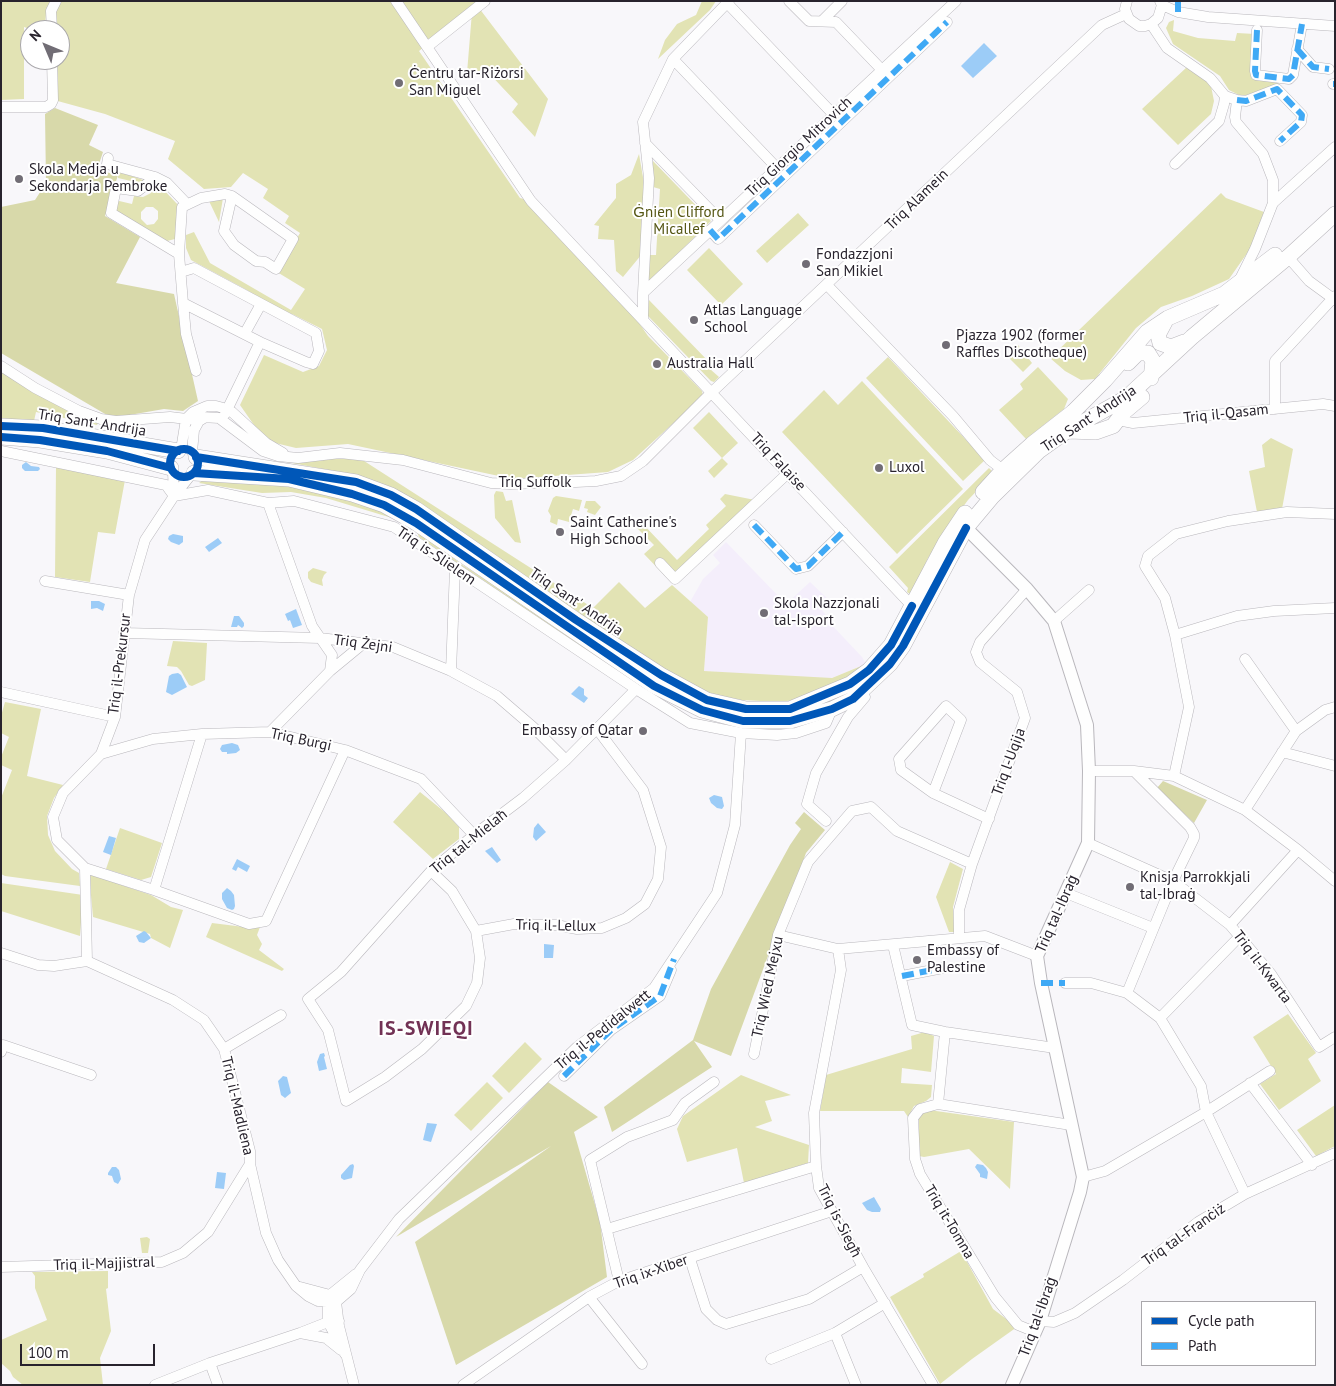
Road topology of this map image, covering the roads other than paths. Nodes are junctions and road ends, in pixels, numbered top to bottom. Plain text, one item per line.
1 (56, 1) edge
2 (396, 1) edge
3 (485, 1) edge
4 (789, 1) edge
5 (842, 1) edge
6 (956, 1) edge
7 (1127, 1) edge
8 (728, 2) edge
9 (1161, 3) edge
10 (1126, 14) junction
11 (51, 20) edge
12 (822, 21) junction
13 (947, 22) dead end
14 (1151, 24) junction
15 (1302, 24) junction
16 (1335, 26) edge
17 (1257, 30) dead end
18 (427, 47) junction
19 (1297, 49) junction
20 (673, 59) junction
21 (1329, 69) dead end
22 (52, 70) edge
23 (882, 70) junction
24 (1224, 96) junction
25 (1237, 100) junction
26 (1, 107) edge
27 (834, 115) junction
28 (1280, 141) dead end
29 (645, 143) junction
30 (1335, 147) edge
31 (108, 158) dead end
32 (1175, 164) dead end
33 (777, 168) junction
34 (155, 177) junction
35 (232, 196) junction
36 (1335, 201) edge
37 (1273, 203) junction
38 (187, 204) junction
39 (1335, 214) edge
40 (720, 220) junction
41 (710, 230) junction
42 (180, 254) junction
43 (1288, 257) junction
44 (182, 272) junction
45 (827, 285) junction
46 (1238, 285) junction
47 (643, 292) junction
48 (1334, 298) edge
49 (183, 303) junction
50 (260, 304) junction
51 (1168, 318) junction
52 (643, 319) junction
53 (245, 333) junction
54 (1197, 334) junction
55 (260, 342) junction
56 (1, 366) edge
57 (196, 371) dead end
58 (1151, 382) junction
59 (712, 392) junction
60 (1335, 406) edge
61 (227, 409) junction
62 (1275, 409) junction
63 (205, 418) junction
64 (186, 419) junction
65 (222, 420) junction
66 (1118, 420) junction
67 (1, 426) edge
68 (1064, 427) junction
69 (1, 437) edge
70 (1, 452) edge
71 (187, 452) junction
72 (298, 458) junction
73 (172, 470) junction
74 (1003, 470) junction
75 (788, 473) junction
76 (192, 474) junction
77 (174, 496) junction
78 (268, 503) junction
79 (1335, 514) edge
80 (754, 525) dead end
81 (966, 528) junction
82 (843, 532) junction
83 (660, 563) dead end
84 (455, 569) junction
85 (45, 581) dead end
86 (1026, 588) junction
87 (1089, 590) dead end
88 (129, 595) junction
89 (912, 606) junction
90 (1335, 608) edge
91 (1054, 621) junction
92 (124, 633) junction
93 (1175, 635) junction
94 (320, 638) junction
95 (364, 643) junction
96 (1245, 659) dead end
97 (890, 664) junction
98 (330, 671) junction
99 (451, 671) junction
100 (636, 689) junction
101 (1, 692) edge
102 (1335, 707) edge
103 (114, 716) junction
104 (829, 716) junction
105 (843, 727) junction
106 (597, 729) junction
107 (1296, 731) junction
108 (270, 732) junction
109 (741, 733) junction
110 (202, 734) junction
111 (345, 750) junction
112 (1282, 752) junction
113 (101, 754) junction
114 (566, 760) junction
115 (1335, 766) edge
116 (1089, 771) junction
117 (1134, 771) junction
118 (1174, 776) junction
119 (933, 793) junction
120 (1245, 810) junction
121 (989, 818) junction
122 (826, 821) dead end
123 (474, 835) junction
124 (1088, 843) junction
125 (1298, 850) junction
126 (972, 864) junction
127 (85, 868) junction
128 (432, 871) junction
129 (1335, 881) edge
130 (1173, 882) junction
131 (154, 890) junction
132 (1066, 893) junction
133 (1230, 925) junction
134 (1153, 928) junction
135 (476, 931) junction
136 (778, 935) junction
137 (1240, 936) junction
138 (959, 938) junction
139 (894, 945) junction
140 (838, 949) junction
141 (1, 953) edge
142 (1037, 956) junction
143 (674, 959) junction
144 (87, 961) junction
145 (943, 968) dead end
146 (902, 976) junction
147 (1065, 983) dead end
148 (1127, 993) junction
149 (281, 1015) dead end
150 (1160, 1018) junction
151 (945, 1032) junction
152 (1335, 1037) edge
153 (2, 1048) edge
154 (1055, 1048) junction
155 (224, 1049) junction
156 (754, 1054) dead end
157 (1270, 1071) dead end
158 (91, 1075) dead end
159 (564, 1076) dead end
160 (714, 1082) dead end
161 (1250, 1083) junction
162 (938, 1104) junction
163 (1206, 1112) junction
164 (1071, 1125) junction
165 (1335, 1153) edge
166 (250, 1164) junction
167 (1312, 1165) junction
168 (816, 1166) junction
169 (1082, 1177) junction
170 (1245, 1194) junction
171 (832, 1211) junction
172 (607, 1229) junction
173 (690, 1259) junction
174 (1, 1267) edge
175 (863, 1267) junction
176 (619, 1281) junction
177 (589, 1298) junction
178 (332, 1300) junction
179 (885, 1302) junction
180 (334, 1324) junction
181 (1037, 1327) junction
182 (835, 1333) junction
183 (300, 1334) junction
184 (318, 1336) junction
185 (345, 1354) junction
186 (770, 1359) dead end
187 (210, 1363) junction
188 (642, 1364) dead end
189 (155, 1385) edge
190 (218, 1385) edge
191 (354, 1385) edge
192 (462, 1385) edge
193 (856, 1385) edge
194 (933, 1385) edge
195 (1012, 1385) edge

1 - 11 street
2 - 18 street, Triq Falaise
3 - 18 street
4 - 12 street
5 - 12 street
6 - 23 street, Triq Giorgio Mitrovich
7 - 10 street
8 - 20 street
8 - 27 street
9 - 14 street
9 - 15 street
10 - 14 street
10 - 45 street, Triq Alamein
12 - 23 street
13 - 41 street
14 - 24 street
15 - 16 street
15 - 19 street
17 - 19 street
18 - 52 street, Triq Falaise
19 - 21 street
20 - 29 street
20 - 33 street
22 - 26 street
23 - 27 street, Triq Giorgio Mitrovich
24 - 25 street
24 - 32 street
25 - 28 street
25 - 37 street
27 - 33 street, Triq Giorgio Mitrovich
29 - 40 street
29 - 47 street
30 - 37 street
31 - 34 street
33 - 40 street, Triq Giorgio Mitrovich
34 - 38 street
34 - 42 street
35 - 35 street
35 - 38 street
36 - 46 highway, Triq Sant' Andrija
37 - 46 street
38 - 42 street
39 - 43 highway
40 - 41 street, Triq Giorgio Mitrovich
41 - 47 street, Triq Giorgio Mitrovich
42 - 44 street
43 - 48 street
43 - 54 highway
44 - 49 street
44 - 50 street
45 - 59 street, Triq Alamein
45 - 74 street
46 - 51 highway, Triq Sant' Andrija
47 - 52 street
48 - 62 street
49 - 53 street
49 - 57 street
50 - 53 street
50 - 55 street
51 - 54 highway
51 - 68 highway, Triq Sant' Andrija
52 - 59 street, Triq Falaise
53 - 55 street
54 - 58 highway
55 - 61 street
56 - 64 street
58 - 66 highway
58 - 68 highway, Triq Sant' Andrija
58 - 68 highway
59 - 72 street, Triq Suffolk
59 - 75 street, Triq Falaise
60 - 62 street, Triq il-Qasam
61 - 64 street
61 - 65 street
61 - 72 street, Triq Suffolk
62 - 66 street, Triq il-Qasam
63 - 64 street
63 - 65 street
63 - 71 street
64 - 71 street
65 - 72 street, Triq Suffolk
66 - 68 highway
67 - 71 highway, Triq Sant' Andrija
68 - 74 highway, Triq Sant' Andrija
68 - 81 highway, Triq Sant' Andrija
69 - 73 highway, Triq Sant' Andrija
70 - 77 street
71 - 73 highway
71 - 76 highway
71 - 89 highway, Triq Sant' Andrija
73 - 76 highway, Triq Sant' Andrija
73 - 77 street
74 - 89 highway, Triq Sant' Andrija
75 - 82 street, Triq Falaise
75 - 83 street
76 - 77 street, Triq il-Prekursur
76 - 104 highway, Triq Sant' Andrija
77 - 78 street, Triq is-Slielem
77 - 88 street, Triq il-Prekursur
78 - 84 street, Triq is-Slielem
78 - 94 street
79 - 93 street
80 - 82 street
81 - 86 main road, Triq tal-Ibraġ
81 - 97 highway, Triq Sant' Andrija
82 - 89 street, Triq Falaise
84 - 99 street
84 - 100 street, Triq is-Slielem
85 - 88 street
86 - 91 main road, Triq tal-Ibraġ
86 - 121 street, Triq l-Uqija
87 - 91 street
88 - 92 street, Triq il-Prekursur
90 - 93 street
91 - 116 main road, Triq tal-Ibraġ
92 - 94 street, Triq Żejni
92 - 103 street, Triq il-Prekursur
93 - 118 street
94 - 95 street, Triq Żejni
94 - 98 street
95 - 98 street
95 - 99 street, Triq Żejni
96 - 107 street
97 - 104 highway, Triq Sant' Andrija
97 - 105 street
98 - 108 street
99 - 114 street, Triq Żejni
100 - 106 street, Triq tal-Mielaħ
100 - 109 street, Triq is-Slielem
101 - 103 street
102 - 107 street
103 - 113 street, Triq il-Prekursur
104 - 105 street
104 - 109 street, Triq is-Slielem
105 - 122 street
106 - 114 street, Triq tal-Mielaħ
106 - 135 street, Triq il-Lellux
107 - 112 street
108 - 110 street, Triq Burgi
108 - 111 street, Triq Burgi
109 - 143 street, Triq il-Pedidalwett
110 - 113 street, Triq Burgi
110 - 131 street
111 - 123 street, Triq Burgi
111 - 131 street
112 - 115 street
112 - 120 street
113 - 127 street, Triq il-Prekursur
114 - 123 street, Triq tal-Mielaħ
116 - 117 street
116 - 124 main road, Triq tal-Ibraġ
117 - 118 street
117 - 130 street
118 - 120 street
119 - 119 street
119 - 121 street
120 - 125 street
121 - 126 street, Triq l-Uqija
123 - 128 street, Triq tal-Mielaħ
124 - 130 street, Triq il-Kwarta
124 - 132 main road, Triq tal-Ibraġ
125 - 129 street
125 - 133 street
126 - 136 street, Triq Wied Mejxu
126 - 138 street, Triq l-Uqija
127 - 131 street
127 - 144 street
128 - 135 street
128 - 135 street, Triq tal-Mielaħ
130 - 133 street, Triq il-Kwarta
130 - 134 street
132 - 134 street
132 - 142 main road, Triq tal-Ibraġ
133 - 137 street, Triq il-Kwarta
134 - 148 street
136 - 140 street
136 - 156 street, Triq Wied Mejxu
137 - 150 street
137 - 152 street, Triq il-Kwarta
138 - 139 street
138 - 142 street
139 - 140 street
139 - 146 street
140 - 168 street, Triq is-Siegħ
141 - 144 street
142 - 154 main road, Triq tal-Ibraġ
143 - 159 street
143 - 178 street, Triq il-Pedidalwett
144 - 155 street, Triq il-Madliena
145 - 146 street
146 - 151 street
147 - 148 street
148 - 150 street
149 - 155 street
150 - 163 street
151 - 154 street
151 - 162 street
153 - 158 street
154 - 164 main road, Triq tal-Ibraġ
155 - 166 street, Triq il-Madliena
157 - 161 street
160 - 172 street
161 - 163 street
161 - 167 street
162 - 164 street
162 - 181 street, Triq it-Tomna
163 - 169 street
163 - 170 street
164 - 169 main road, Triq tal-Ibraġ
165 - 167 street, Triq tal-Franċiż
166 - 174 street, Triq il-Majjistral
166 - 178 street, Triq il-Madliena
167 - 170 street, Triq tal-Franċiż
168 - 171 street, Triq is-Siegħ
168 - 172 street
169 - 181 main road, Triq tal-Ibraġ
170 - 181 street, Triq tal-Franċiż
171 - 173 street, Triq ix-Xiber
171 - 175 street, Triq is-Siegħ
172 - 176 street
173 - 175 street
173 - 176 street, Triq ix-Xiber
175 - 179 street, Triq is-Siegħ
176 - 177 street, Triq ix-Xiber
177 - 188 street
177 - 192 street, Triq ix-Xiber
178 - 180 street
179 - 182 street
179 - 194 street, Triq is-Siegħ
180 - 183 street
180 - 184 street
180 - 185 street
181 - 195 main road, Triq tal-Ibraġ
182 - 186 street
182 - 193 street
183 - 184 street
183 - 187 street
184 - 185 street
185 - 191 street
187 - 189 street
187 - 190 street

